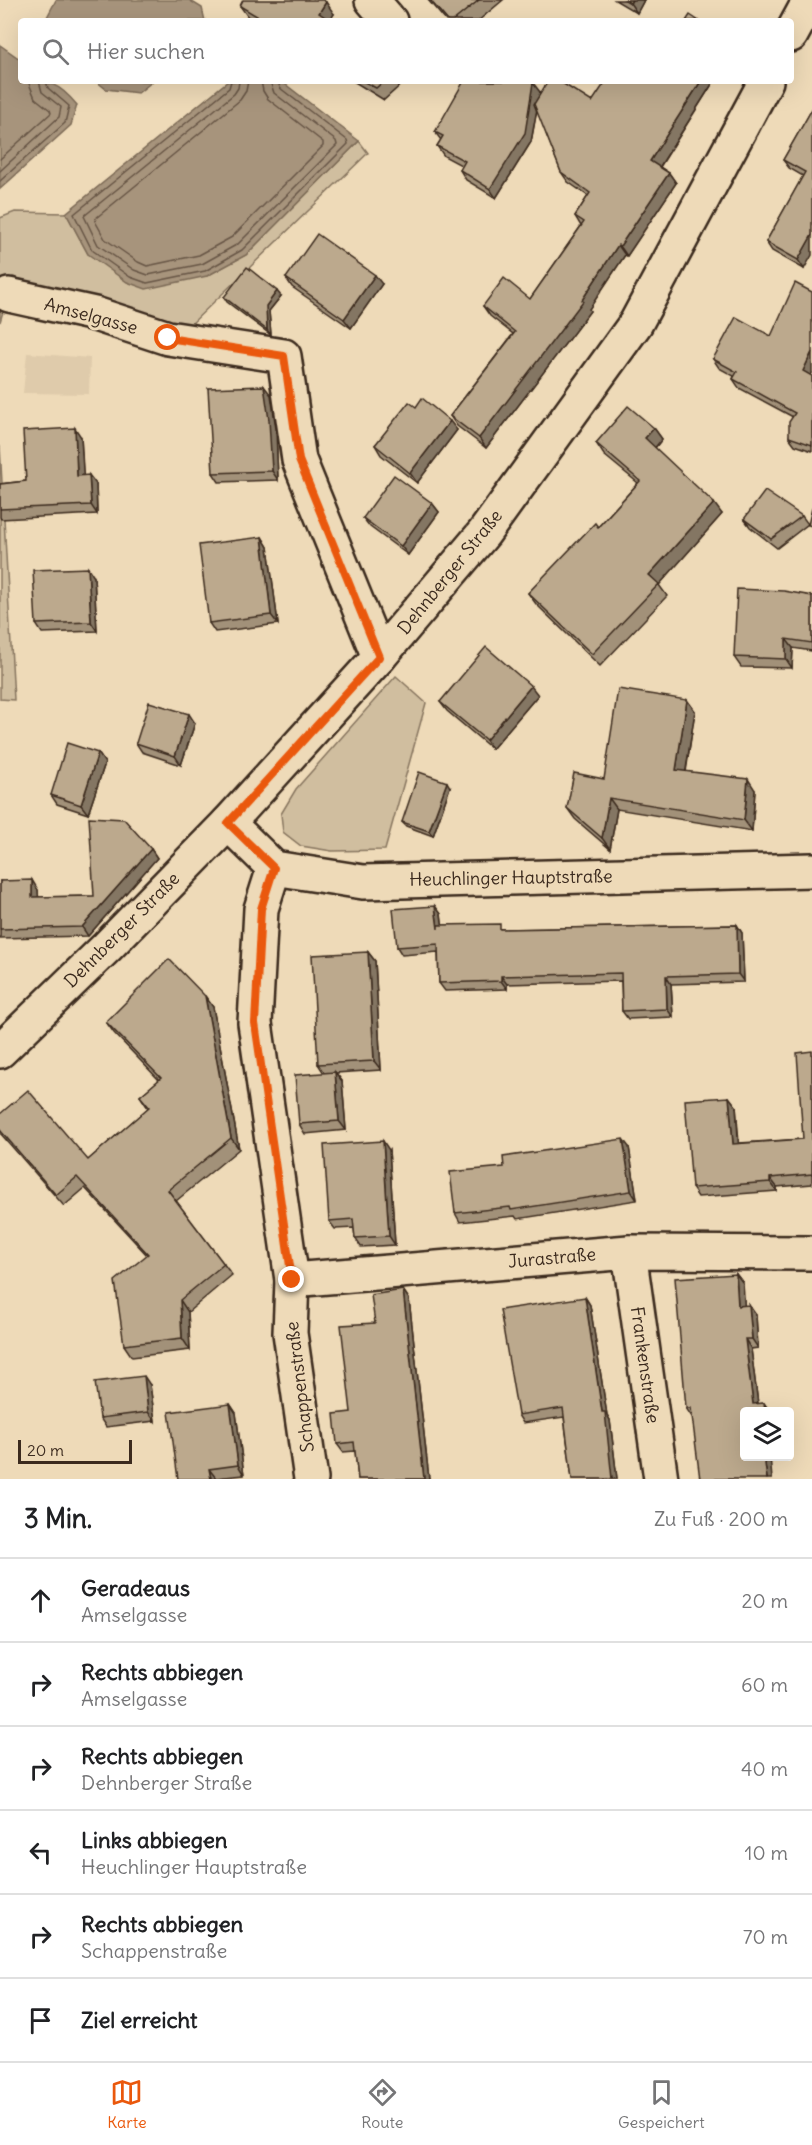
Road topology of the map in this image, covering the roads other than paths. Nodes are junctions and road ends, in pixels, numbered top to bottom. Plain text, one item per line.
1 (372, 0) edge
2 (810, 0) edge
3 (387, 18) edge
4 (794, 29) edge
5 (764, 84) edge
6 (9, 295) dead end
7 (379, 657) junction
8 (228, 823) junction
9 (274, 868) junction
10 (812, 870) edge
11 (0, 1051) edge
12 (628, 1252) junction
13 (812, 1253) edge
14 (292, 1280) junction
15 (311, 1479) edge
16 (661, 1479) edge

1 - 3 street
2 - 4 street
5 - 7 street, Dehnberger Straße
6 - 7 street, Amselgasse
7 - 8 street, Dehnberger Straße
8 - 9 street
8 - 11 street, Dehnberger Straße
9 - 10 street, Heuchlinger Hauptstraße
9 - 14 street, Schappenstraße
12 - 13 street, Jurastraße
12 - 14 street, Jurastraße
12 - 16 street, Frankenstraße
14 - 15 street, Schappenstraße

